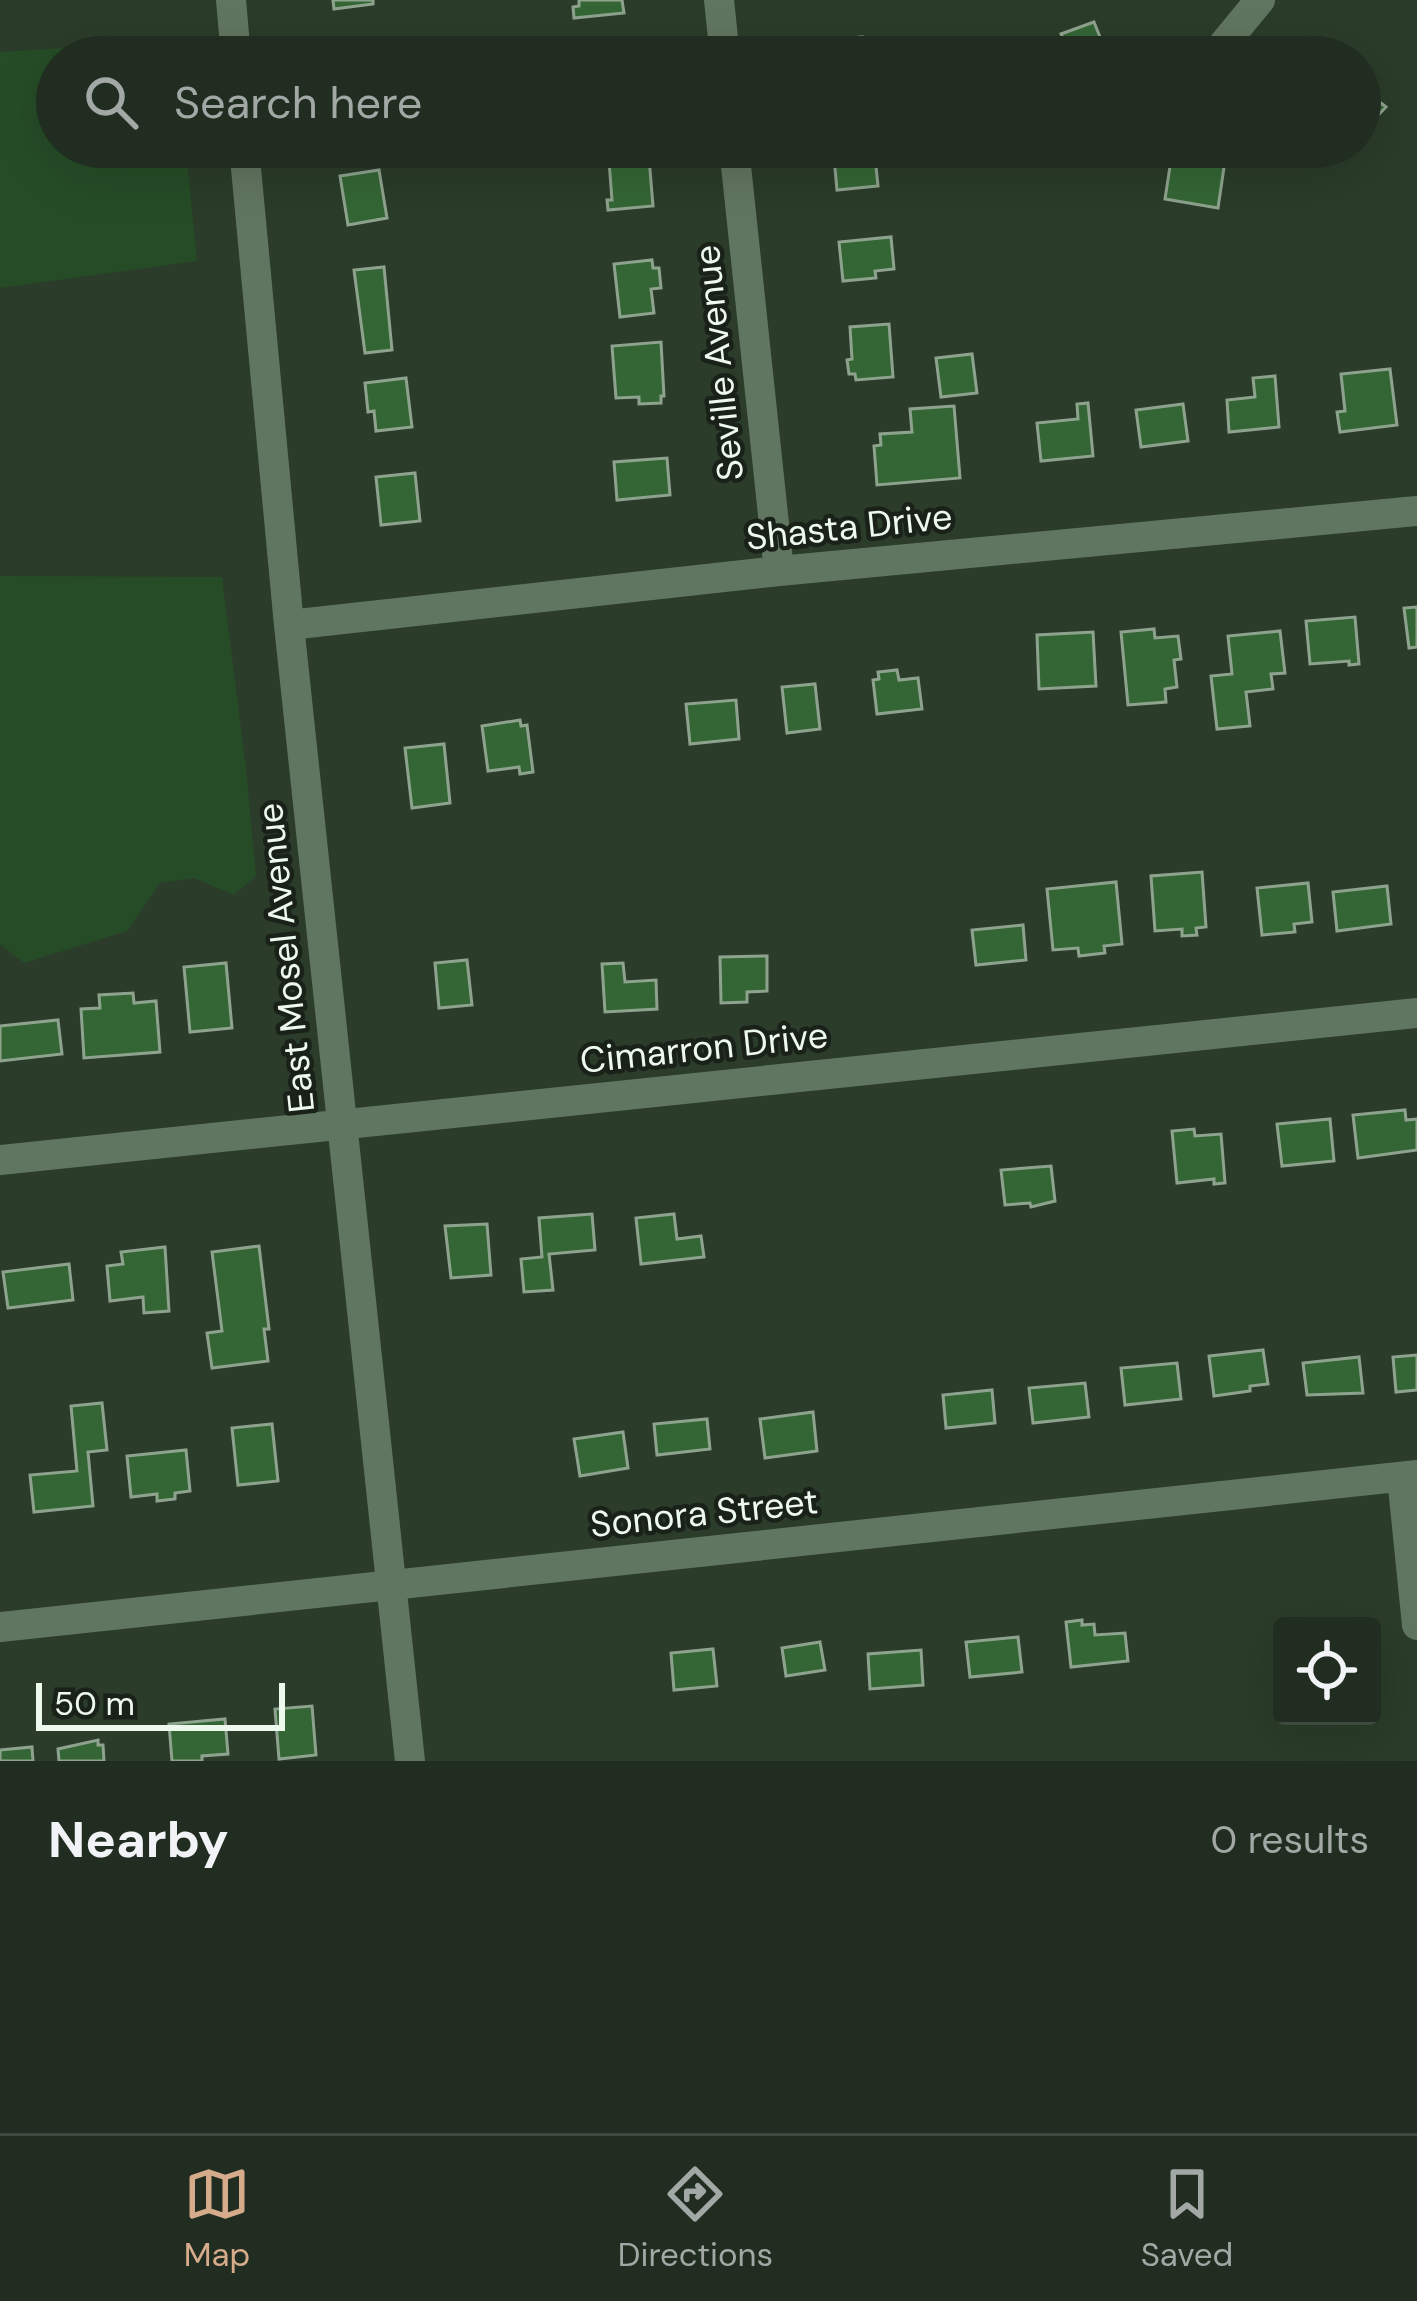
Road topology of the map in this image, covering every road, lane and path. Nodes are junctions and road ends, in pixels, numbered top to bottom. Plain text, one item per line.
1 (231, 0) edge
2 (718, 0) edge
3 (1260, 0) edge
4 (234, 36) edge
5 (722, 36) edge
6 (1230, 36) edge
7 (246, 168) edge
8 (736, 168) edge
9 (1417, 511) edge
10 (778, 571) junction
11 (289, 625) junction
12 (1417, 1013) edge
13 (341, 1124) junction
14 (0, 1160) edge
15 (1409, 1476) edge
16 (392, 1585) junction
17 (1417, 1625) edge
18 (0, 1628) edge
19 (410, 1761) edge

1 - 4 street
2 - 5 street
3 - 6 street
7 - 11 street, East Mosel Avenue
8 - 10 street, Seville Avenue
9 - 10 street, Shasta Drive
10 - 11 street, Shasta Drive
11 - 13 street, East Mosel Avenue
12 - 13 street, Cimarron Drive
13 - 14 street, Cimarron Drive
13 - 16 street, East Mosel Avenue
15 - 16 street, Sonora Street
15 - 17 street
16 - 18 street, Sonora Street
16 - 19 street, East Mosel Avenue

